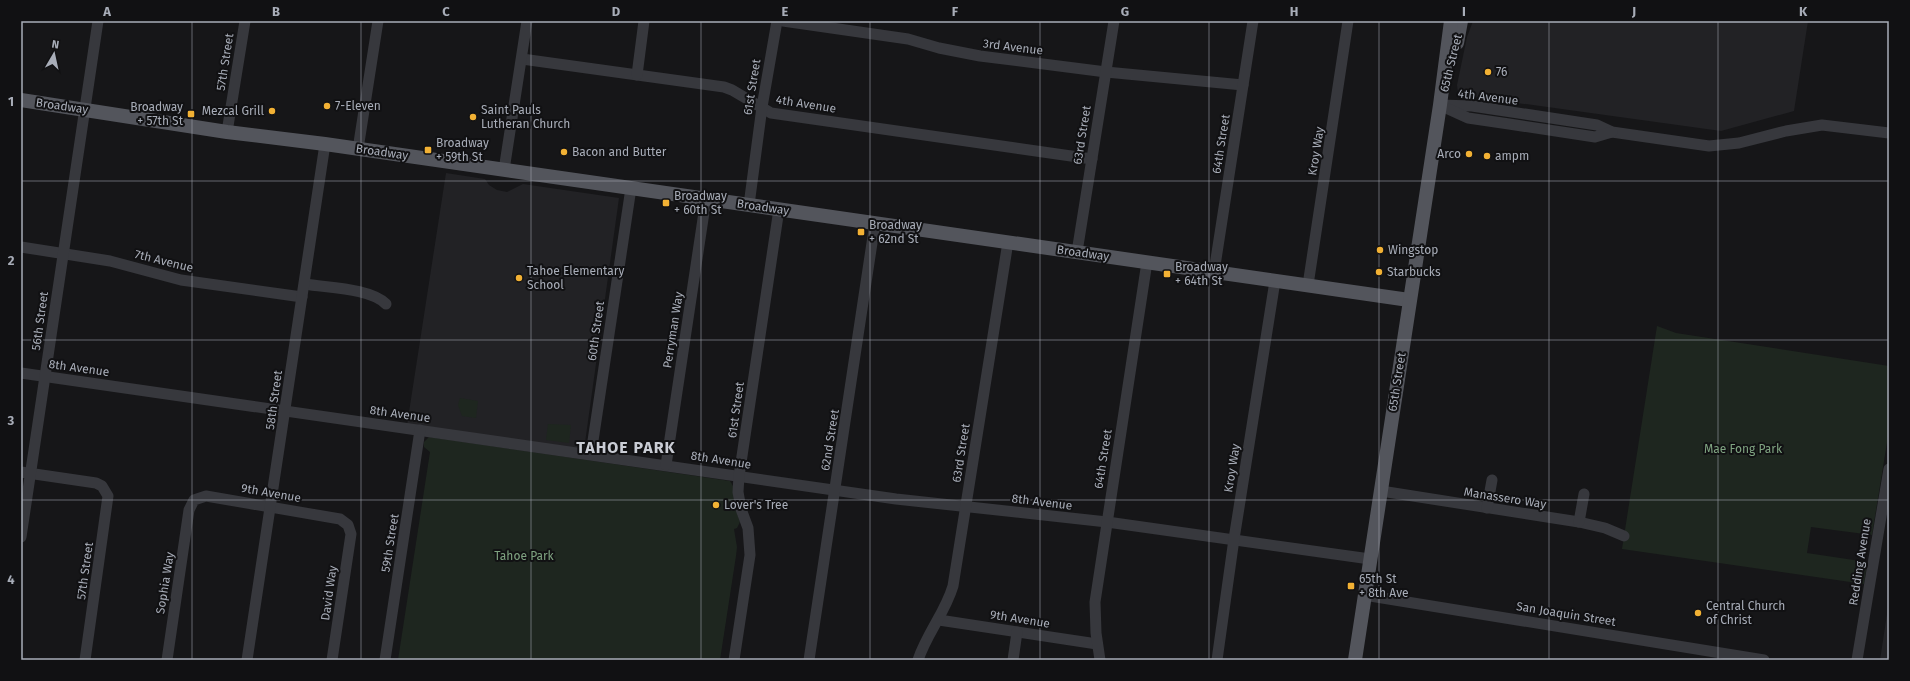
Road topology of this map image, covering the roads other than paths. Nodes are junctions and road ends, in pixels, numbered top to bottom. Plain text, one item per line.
1 (98, 21) edge
2 (245, 21) edge
3 (378, 21) edge
4 (527, 21) edge
5 (644, 21) edge
6 (777, 21) edge
7 (783, 21) edge
8 (1114, 21) edge
9 (1253, 21) edge
10 (1348, 21) edge
11 (1451, 21) edge
12 (1461, 21) edge
13 (522, 58) junction
14 (1106, 72) junction
15 (637, 75) junction
16 (1243, 85) junction
17 (21, 100) edge
18 (1440, 105) junction
19 (762, 107) junction
20 (85, 109) junction
21 (227, 132) junction
22 (1889, 133) edge
23 (325, 144) junction
24 (358, 149) junction
25 (1092, 159) junction
26 (504, 170) junction
27 (631, 188) junction
28 (706, 199) junction
29 (749, 205) junction
30 (779, 209) junction
31 (875, 223) junction
32 (1008, 242) junction
33 (21, 248) edge
34 (1077, 252) junction
35 (62, 254) junction
36 (1147, 262) junction
37 (1214, 272) junction
38 (1275, 281) junction
39 (305, 284) junction
40 (1308, 285) junction
41 (302, 297) junction
42 (1409, 300) junction
43 (386, 304) dead end
44 (21, 373) edge
45 (46, 376) junction
46 (286, 411) junction
47 (420, 430) junction
48 (591, 454) junction
49 (666, 465) junction
50 (1889, 469) edge
51 (26, 473) edge
52 (739, 476) junction
53 (1492, 480) dead end
54 (835, 490) junction
55 (1380, 491) junction
56 (1584, 494) dead end
57 (271, 506) junction
58 (966, 506) junction
59 (1487, 508) junction
60 (190, 510) joint
61 (1107, 522) junction
62 (1579, 522) junction
63 (350, 530) joint
64 (1624, 536) dead end
65 (21, 537) edge
66 (1234, 539) junction
67 (1370, 559) junction
68 (1364, 596) junction
69 (939, 620) junction
70 (1017, 632) junction
71 (1097, 644) junction
72 (85, 660) edge
73 (166, 660) edge
74 (247, 660) edge
75 (332, 660) edge
76 (385, 660) edge
77 (734, 660) edge
78 (809, 660) edge
79 (918, 660) edge
80 (1013, 660) edge
81 (1100, 660) edge
82 (1217, 660) edge
83 (1354, 660) edge
84 (1761, 660) edge
85 (1764, 660) edge
86 (1858, 660) edge

1 - 20 street, 56th Street
2 - 21 street, 57th Street
3 - 24 street
4 - 13 street
5 - 15 street
6 - 19 street, 61st Street
7 - 14 street, 3rd Avenue
8 - 14 street, 63rd Street
9 - 16 street, 64th Street
10 - 40 street, Kroy Way
11 - 18 main road, 65th Street
12 - 18 main road, 65th Street
13 - 15 street, 4th Avenue
13 - 26 street
14 - 16 street, 3rd Avenue
14 - 25 street, 63rd Street
15 - 19 street, 4th Avenue
16 - 37 street, 64th Street
17 - 20 main road, Broadway
18 - 22 street, 4th Avenue
18 - 42 main road, 65th Street
19 - 25 street, 4th Avenue
19 - 29 street, 61st Street
20 - 21 main road, Broadway
20 - 35 street, 56th Street
21 - 23 main road, Broadway
23 - 24 main road, Broadway
23 - 39 street, 58th Street
24 - 26 main road, Broadway
25 - 34 street, 63rd Street
26 - 27 main road, Broadway
27 - 28 main road, Broadway
27 - 48 street, 60th Street
28 - 29 main road, Broadway
28 - 49 street, Perryman Way
29 - 30 main road, Broadway
30 - 31 main road, Broadway
30 - 52 street, 61st Street
31 - 32 main road, Broadway
31 - 54 street, 62nd Street
32 - 34 main road, Broadway
32 - 58 street, 63rd Street
33 - 35 street, 7th Avenue
34 - 36 main road, Broadway
35 - 41 street, 7th Avenue
35 - 45 street, 56th Street
36 - 37 main road, Broadway
36 - 61 street, 64th Street
37 - 38 main road, Broadway
38 - 40 main road, Broadway
38 - 66 street, Kroy Way
39 - 41 street, 58th Street
39 - 43 street
40 - 42 main road, Broadway
41 - 46 street, 58th Street
42 - 55 main road, 65th Street
44 - 45 street, 8th Avenue
45 - 46 street, 8th Avenue
45 - 51 street, 56th Street
46 - 47 street, 8th Avenue
46 - 57 street, 58th Street
47 - 48 street, 8th Avenue
47 - 76 street, 59th Street
48 - 49 street, 8th Avenue
49 - 52 street, 8th Avenue
50 - 86 street, Redding Avenue
51 - 65 street, 56th Street
51 - 72 street, 57th Street
52 - 54 street, 8th Avenue
52 - 77 street, 61st Street
53 - 59 street
54 - 58 street, 8th Avenue
54 - 78 street, 62nd Street
55 - 59 street, Manassero Way
55 - 67 main road, 65th Street
56 - 62 street
57 - 60 street, 9th Avenue
57 - 63 street, 9th Avenue
57 - 74 street, 58th Street
58 - 61 street, 8th Avenue
58 - 69 street, 63rd Street
59 - 62 street, Manassero Way
60 - 73 street, Sophia Way
61 - 66 street, 8th Avenue
61 - 71 street, 64th Street
62 - 64 street, Manassero Way
63 - 75 street, David Way
66 - 67 street, 8th Avenue
66 - 82 street, Kroy Way
67 - 68 main road, 65th Street
68 - 83 main road, 65th Street
68 - 84 street, San Joaquin Street
69 - 70 street, 9th Avenue
69 - 79 street, 63rd Street
70 - 71 street, 9th Avenue
70 - 80 street
71 - 81 street, 64th Street
84 - 85 street, San Joaquin Street

